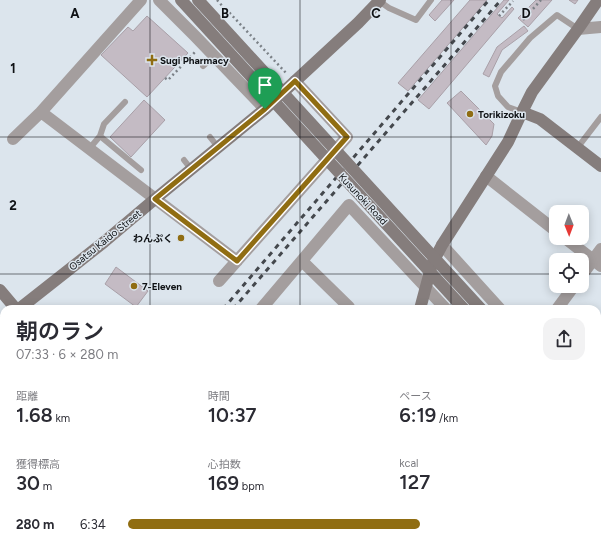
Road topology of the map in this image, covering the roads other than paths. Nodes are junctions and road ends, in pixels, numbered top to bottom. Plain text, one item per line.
1 (141, 0) edge
2 (159, 0) edge
3 (181, 0) edge
4 (198, 0) edge
5 (378, 0) edge
6 (431, 0) edge
7 (598, 0) edge
8 (601, 27) edge
9 (578, 29) junction
10 (214, 56) junction
11 (203, 66) dead end
12 (291, 78) junction
13 (125, 102) dead end
14 (265, 109) junction
15 (41, 112) junction
16 (522, 112) junction
17 (601, 118) edge
18 (100, 136) junction
19 (210, 137) dead end
20 (13, 139) dead end
21 (218, 146) junction
22 (578, 148) junction
23 (89, 150) junction
24 (601, 166) edge
25 (141, 170) dead end
26 (486, 176) junction
27 (155, 199) junction
28 (549, 226) edge
29 (442, 245) junction
30 (574, 245) edge
31 (601, 249) edge
32 (237, 261) junction
33 (302, 261) junction
34 (597, 263) edge
35 (589, 269) edge
36 (219, 280) dead end
37 (426, 287) junction
38 (0, 290) edge
39 (569, 293) edge
40 (14, 305) edge
41 (23, 305) edge
42 (264, 305) edge
43 (346, 305) edge
44 (421, 305) edge
45 (442, 305) edge
46 (460, 305) edge
47 (477, 305) edge
48 (496, 305) edge
49 (560, 305) edge

1 - 15 street
2 - 10 street
3 - 46 street, Kusunoki Road, bridge
4 - 47 street, Kusunoki Road, bridge
5 - 6 lane
5 - 12 street, Osatsu Kaido Street
7 - 9 street
8 - 9 street
9 - 16 street
9 - 16 lane
10 - 11 lane
10 - 14 street
12 - 14 street, Osatsu Kaido Street
12 - 32 street
13 - 18 lane
14 - 21 street, Osatsu Kaido Street
15 - 20 street
15 - 23 street
16 - 22 street
16 - 26 street
17 - 22 lane
18 - 23 lane
18 - 25 lane
19 - 21 lane
21 - 27 street, Osatsu Kaido Street
22 - 24 street
23 - 27 street
26 - 28 street
26 - 29 street
27 - 32 street
27 - 41 street, Osatsu Kaido Street
29 - 37 street
29 - 48 street
30 - 34 street
31 - 34 street
32 - 36 street
33 - 37 street
33 - 42 street
33 - 43 street
34 - 35 street
37 - 44 street
37 - 45 street
38 - 40 street
39 - 49 street

